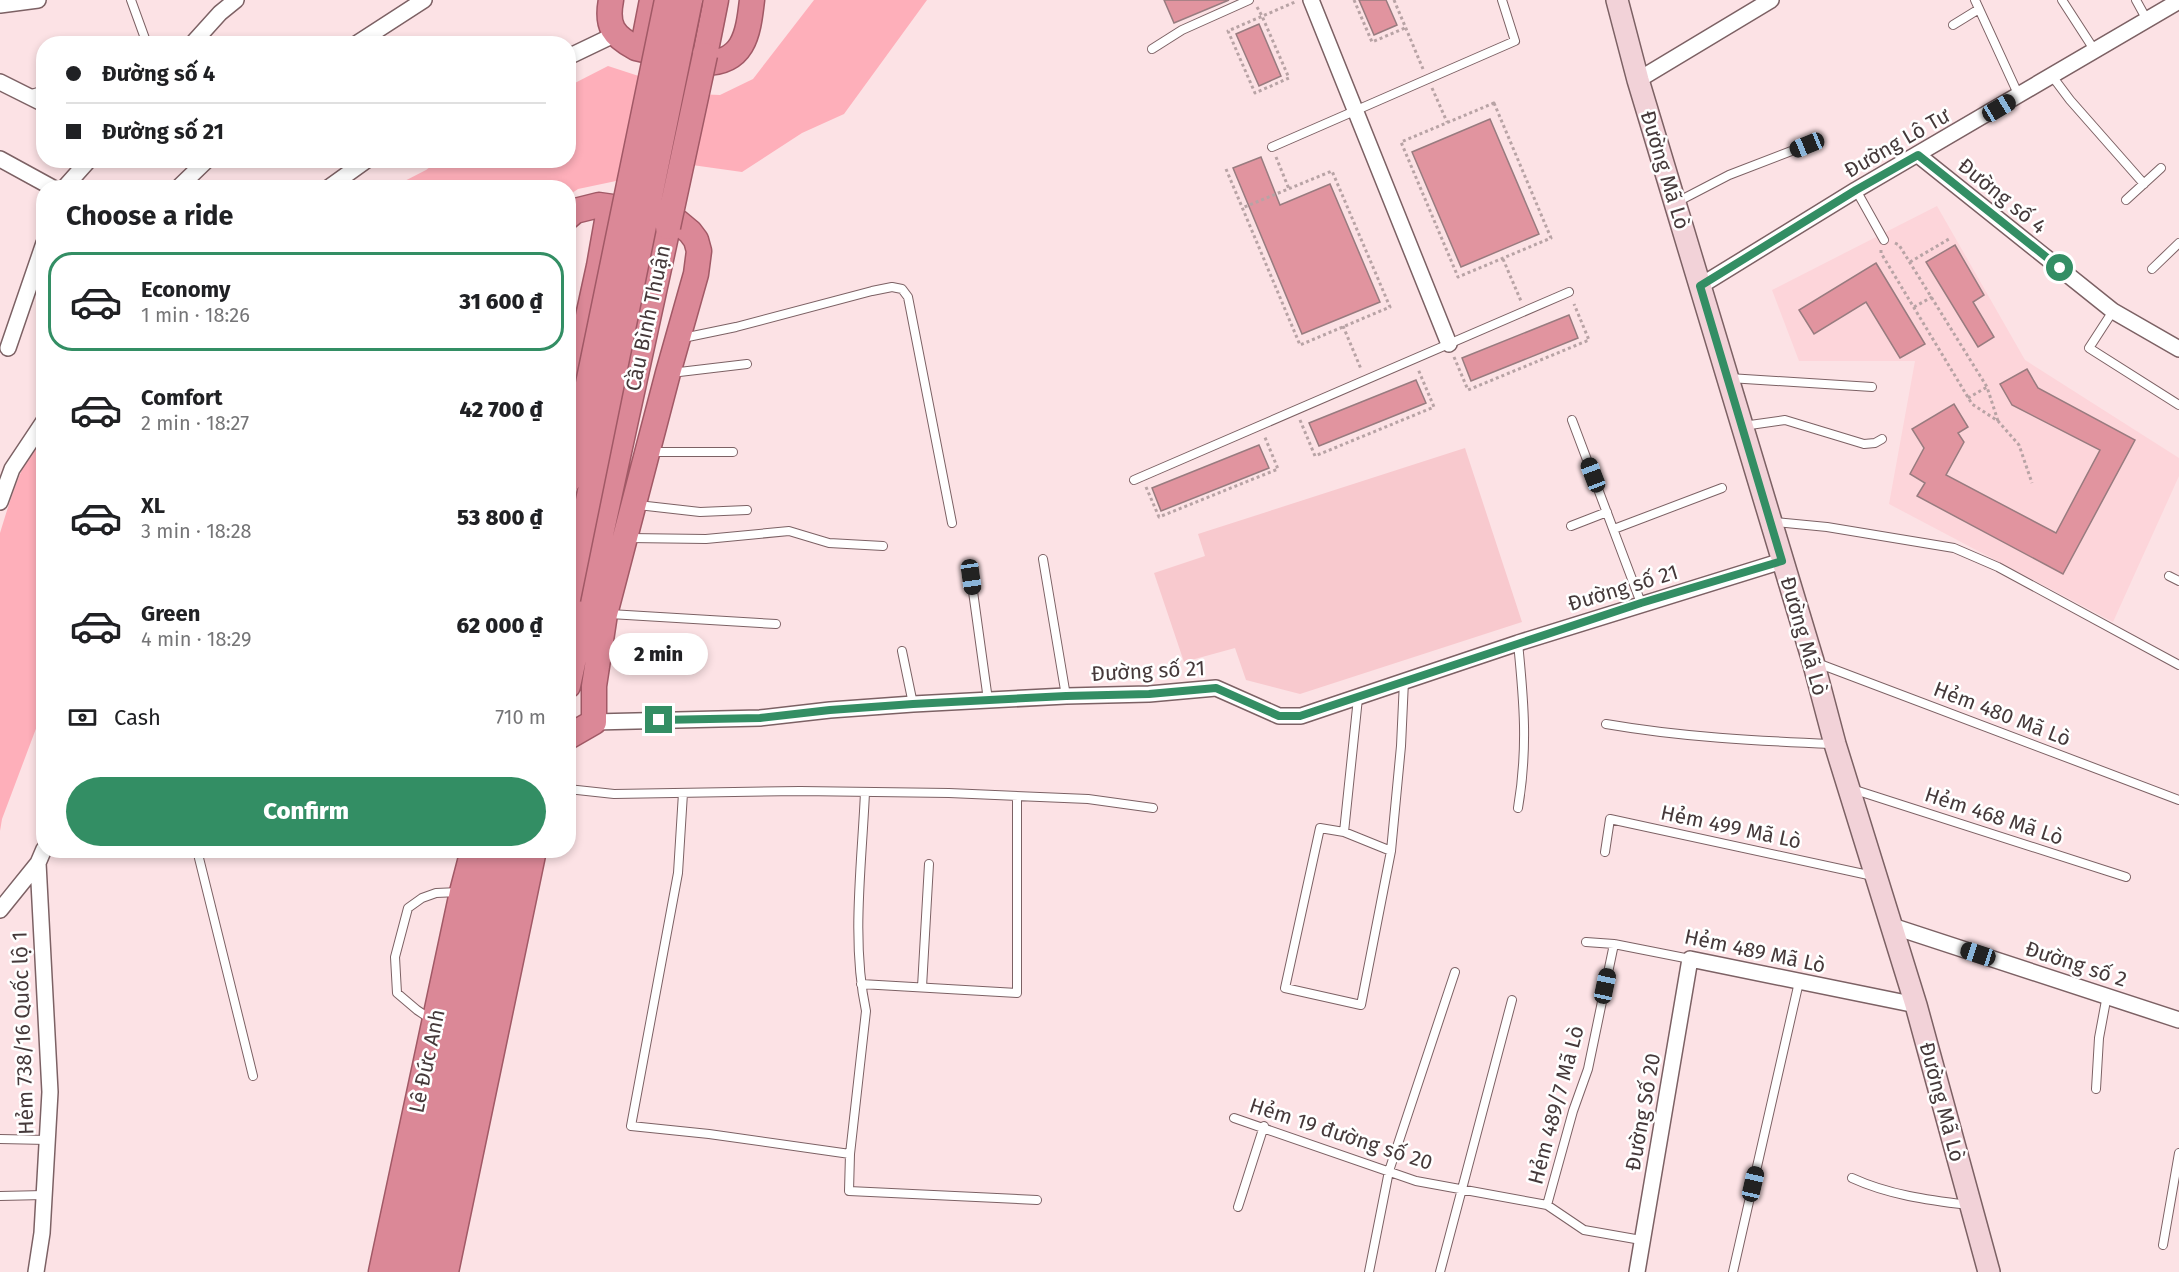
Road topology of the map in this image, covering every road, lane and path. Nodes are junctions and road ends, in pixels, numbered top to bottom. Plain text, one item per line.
1 (38, 0) edge
2 (131, 0) edge
3 (236, 0) edge
4 (424, 0) edge
5 (611, 0) edge
6 (652, 0) edge
7 (667, 0) edge
8 (690, 0) edge
9 (716, 0) edge
10 (752, 0) edge
11 (1249, 0) edge
12 (1299, 0) edge
13 (1311, 0) edge
14 (1354, 0) edge
15 (1394, 0) edge
16 (1502, 0) edge
17 (1617, 0) edge
18 (1771, 0) edge
19 (1975, 0) edge
20 (2062, 0) edge
21 (2136, 0) edge
22 (2179, 1) edge
23 (0, 5) edge
24 (217, 6) edge
25 (1979, 9) junction
26 (1262, 16) junction
27 (2146, 20) junction
28 (1953, 25) dead end
29 (1406, 27) junction
30 (616, 34) junction
31 (144, 36) edge
32 (197, 36) edge
33 (368, 36) edge
34 (1152, 49) dead end
35 (2095, 51) junction
36 (576, 53) edge
37 (2052, 76) junction
38 (1428, 79) junction
39 (1638, 80) junction
40 (0, 82) edge
41 (36, 92) edge
42 (27, 95) junction
43 (2019, 96) junction
44 (36, 100) edge
45 (1356, 111) junction
46 (1447, 122) junction
47 (1807, 145) dead end
48 (1272, 147) joint
49 (1918, 155) junction
50 (0, 159) edge
51 (82, 168) edge
52 (199, 168) edge
53 (356, 168) edge
54 (2161, 168) dead end
55 (1226, 169) dead end
56 (38, 180) edge
57 (71, 180) edge
58 (186, 180) edge
59 (339, 180) edge
60 (2144, 184) junction
61 (1289, 189) junction
62 (1856, 190) junction
63 (2127, 200) dead end
64 (1675, 203) junction
65 (1242, 208) junction
66 (576, 211) edge
67 (1949, 239) dead end
68 (1884, 240) dead end
69 (2179, 243) edge
70 (1899, 244) dead end
71 (1881, 253) dead end
72 (1503, 259) junction
73 (1910, 262) junction
74 (2152, 269) dead end
75 (36, 274) edge
76 (1700, 286) junction
77 (1569, 292) joint
78 (1932, 297) junction
79 (1914, 308) junction
80 (1525, 311) junction
81 (2113, 311) junction
82 (1343, 326) junction
83 (678, 339) junction
84 (1449, 344) junction
85 (8, 348) dead end
86 (2179, 349) edge
87 (1414, 359) junction
88 (747, 364) dead end
89 (576, 371) edge
90 (668, 373) junction
91 (1727, 378) junction
92 (1366, 380) junction
93 (1872, 387) dead end
94 (1987, 387) junction
95 (1968, 398) junction
96 (2179, 405) edge
97 (1296, 410) junction
98 (1572, 420) dead end
99 (1998, 421) junction
100 (1260, 426) junction
101 (1742, 426) junction
102 (36, 433) edge
103 (1882, 439) dead end
104 (576, 442) edge
105 (648, 452) junction
106 (733, 452) dead end
107 (1138, 478) joint
108 (4, 481) edge
109 (2032, 483) dead end
110 (1722, 488) dead end
111 (0, 502) edge
112 (633, 505) junction
113 (747, 510) dead end
114 (1606, 512) junction
115 (1770, 521) junction
116 (952, 523) dead end
117 (1571, 526) dead end
118 (1614, 529) junction
119 (624, 538) junction
120 (883, 546) dead end
121 (1043, 559) dead end
122 (576, 560) edge
123 (1782, 561) junction
124 (2169, 576) dead end
125 (971, 577) dead end
126 (2179, 581) edge
127 (1641, 603) junction
128 (605, 614) junction
129 (776, 624) dead end
130 (1518, 643) junction
131 (576, 646) edge
132 (902, 651) dead end
133 (1813, 661) junction
134 (2179, 666) edge
135 (1404, 681) junction
136 (1066, 696) junction
137 (1358, 698) junction
138 (988, 700) junction
139 (913, 704) junction
140 (594, 722) junction
141 (1606, 724) dead end
142 (576, 732) edge
143 (1835, 744) junction
144 (1850, 789) junction
145 (576, 790) edge
146 (865, 792) junction
147 (683, 793) junction
148 (1017, 797) junction
149 (2179, 800) edge
150 (1153, 808) dead end
151 (1518, 808) dead end
152 (1344, 832) junction
153 (1391, 851) junction
154 (1605, 852) dead end
155 (39, 858) edge
156 (40, 858) edge
157 (199, 858) edge
158 (471, 858) edge
159 (487, 858) edge
160 (509, 858) edge
161 (532, 858) edge
162 (929, 864) dead end
163 (1877, 877) junction
164 (2126, 877) dead end
165 (462, 892) junction
166 (0, 910) edge
167 (1892, 926) junction
168 (1587, 942) dead end
169 (1614, 944) junction
170 (1690, 959) junction
171 (1455, 972) dead end
172 (1799, 982) junction
173 (861, 984) junction
174 (922, 987) junction
175 (2107, 995) junction
176 (1512, 1000) dead end
177 (1916, 1005) junction
178 (2179, 1020) edge
179 (436, 1023) junction
180 (253, 1076) dead end
181 (2096, 1089) dead end
182 (1234, 1118) dead end
183 (1264, 1126) junction
184 (0, 1139) edge
185 (47, 1140) junction
186 (2179, 1153) edge
187 (850, 1154) junction
188 (414, 1167) junction
189 (1389, 1171) junction
190 (1852, 1179) dead end
191 (1461, 1189) junction
192 (44, 1195) junction
193 (0, 1196) edge
194 (1038, 1200) dead end
195 (1547, 1205) junction
196 (1970, 1206) junction
197 (1238, 1207) dead end
198 (1641, 1240) junction
199 (2163, 1245) dead end
200 (36, 1272) edge
201 (381, 1272) edge
202 (403, 1272) edge
203 (422, 1272) edge
204 (446, 1272) edge
205 (1369, 1272) edge
206 (1440, 1272) edge
207 (1637, 1272) edge
208 (1732, 1272) edge
209 (1989, 1272) edge

1 - 23 street
2 - 31 lane
3 - 24 street
4 - 33 street
5 - 30 highway
6 - 89 highway
7 - 104 highway, bridge
8 - 122 highway, Cầu Bình Thuận, bridge
9 - 131 highway, Cầu Bình Thuận, bridge
10 - 30 highway
11 - 34 lane
12 - 26 path
13 - 45 street
14 - 29 path
15 - 29 path
16 - 38 lane
17 - 39 main road, Đường Mã Lò
18 - 39 street
19 - 25 lane
20 - 35 lane
21 - 27 lane
22 - 27 street, Đường Lô Tư
24 - 32 street
25 - 28 lane
25 - 43 lane
26 - 26 path
27 - 35 street, Đường Lô Tư
29 - 38 path
30 - 36 street
35 - 37 street, Đường Lô Tư
37 - 43 street, Đường Lô Tư
37 - 60 lane
38 - 45 lane
38 - 46 path
39 - 64 main road, Đường Mã Lò
40 - 42 street
41 - 42 lane
42 - 44 street
43 - 49 street, Đường Lô Tư
45 - 48 lane
45 - 84 street
46 - 72 path
46 - 72 path
47 - 64 lane
48 - 61 path
49 - 62 street, Đường Lô Tư
49 - 81 street, Đường số 4
50 - 56 street
51 - 57 street
52 - 58 street
53 - 59 street
54 - 60 lane
55 - 65 path
60 - 63 lane
61 - 65 path
61 - 82 path
62 - 68 lane
62 - 76 street, Đường Lô Tư
64 - 76 main road, Đường Mã Lò
65 - 82 path
66 - 83 highway
67 - 73 path
69 - 74 lane
70 - 73 path
71 - 79 path
72 - 80 path
73 - 78 path
75 - 85 street
76 - 91 main road, Đường Mã Lò
77 - 80 lane
77 - 84 path
78 - 79 path
78 - 94 path
79 - 95 path
80 - 84 lane
81 - 86 street, Đường số 4
81 - 96 lane
82 - 92 path
83 - 90 highway
83 - 116 lane
84 - 87 lane
87 - 92 lane
87 - 97 path
88 - 90 lane
90 - 105 highway
91 - 93 lane
91 - 101 main road, Đường Mã Lò
92 - 97 lane
94 - 95 path
94 - 99 path
95 - 99 path
97 - 100 lane
98 - 114 lane
99 - 109 path
100 - 107 lane
100 - 107 path
101 - 103 lane
101 - 115 main road, Đường Mã Lò
102 - 108 street
105 - 106 lane
105 - 112 highway
108 - 111 street
110 - 118 lane
112 - 113 lane
112 - 119 highway
114 - 117 lane
114 - 118 lane
115 - 123 main road, Đường Mã Lò
115 - 134 lane
118 - 127 lane
119 - 120 lane
119 - 128 highway
121 - 136 lane
123 - 127 street, Đường số 21
123 - 133 main road, Đường Mã Lò
124 - 126 lane
125 - 138 lane
127 - 130 street, Đường số 21
128 - 129 lane
128 - 140 highway
130 - 135 street, Đường số 21
130 - 151 lane
132 - 139 lane
133 - 143 main road, Đường Mã Lò
133 - 149 lane, Hẻm 480 Mã Lò
135 - 137 street, Đường số 21
135 - 153 lane
136 - 137 street, Đường số 21
136 - 138 street, Đường số 21
137 - 152 lane
138 - 139 street, Đường số 21
139 - 140 street, Đường số 21
140 - 142 highway
141 - 143 lane
143 - 144 main road, Đường Mã Lò
144 - 163 main road, Đường Mã Lò
144 - 164 lane, Hẻm 468 Mã Lò
145 - 147 lane
146 - 147 lane
146 - 148 lane
146 - 173 lane
147 - 187 lane
148 - 150 lane
148 - 174 lane
152 - 153 lane
152 - 153 lane
154 - 163 lane, Hẻm 499 Mã Lò
155 - 166 street
156 - 185 street, Hẻm 738/16 Quốc lộ 1
157 - 180 lane
158 - 165 highway, Lê Đức Anh
159 - 188 highway, Lê Đức Anh
160 - 203 highway, Lê Đức Anh
161 - 204 highway
162 - 174 lane
163 - 167 main road, Đường Mã Lò
165 - 179 highway, Lê Đức Anh
165 - 179 lane
167 - 175 street, Đường số 2
167 - 177 main road, Đường Mã Lò
168 - 169 lane, Hẻm 489 Mã Lò
169 - 170 lane, Hẻm 489 Mã Lò
169 - 195 lane, Hẻm 489/7 Mã Lò
170 - 172 street, Hẻm 489 Mã Lò
170 - 198 street, Đường Số 20
171 - 189 lane
172 - 177 street, Hẻm 489 Mã Lò
172 - 208 lane
173 - 174 lane
173 - 187 lane
175 - 178 street, Đường số 2
175 - 181 lane
176 - 191 lane
177 - 196 main road, Đường Mã Lò
179 - 188 highway, Lê Đức Anh
182 - 183 lane, Hẻm 19 đường số 20
183 - 189 lane, Hẻm 19 đường số 20
183 - 197 lane
184 - 185 lane
185 - 192 street, Hẻm 738/16 Quốc lộ 1
186 - 199 lane
187 - 194 lane
188 - 201 highway, Lê Đức Anh
188 - 202 highway, Lê Đức Anh
189 - 191 lane, Hẻm 19 đường số 20
189 - 205 lane
190 - 196 lane
191 - 195 lane, Hẻm 19 đường số 20
191 - 206 lane
192 - 193 lane
192 - 200 street, Hẻm 738/16 Quốc lộ 1
195 - 198 lane, Hẻm 19 đường số 20
196 - 209 main road, Đường Mã Lò
198 - 207 street, Đường Số 20

